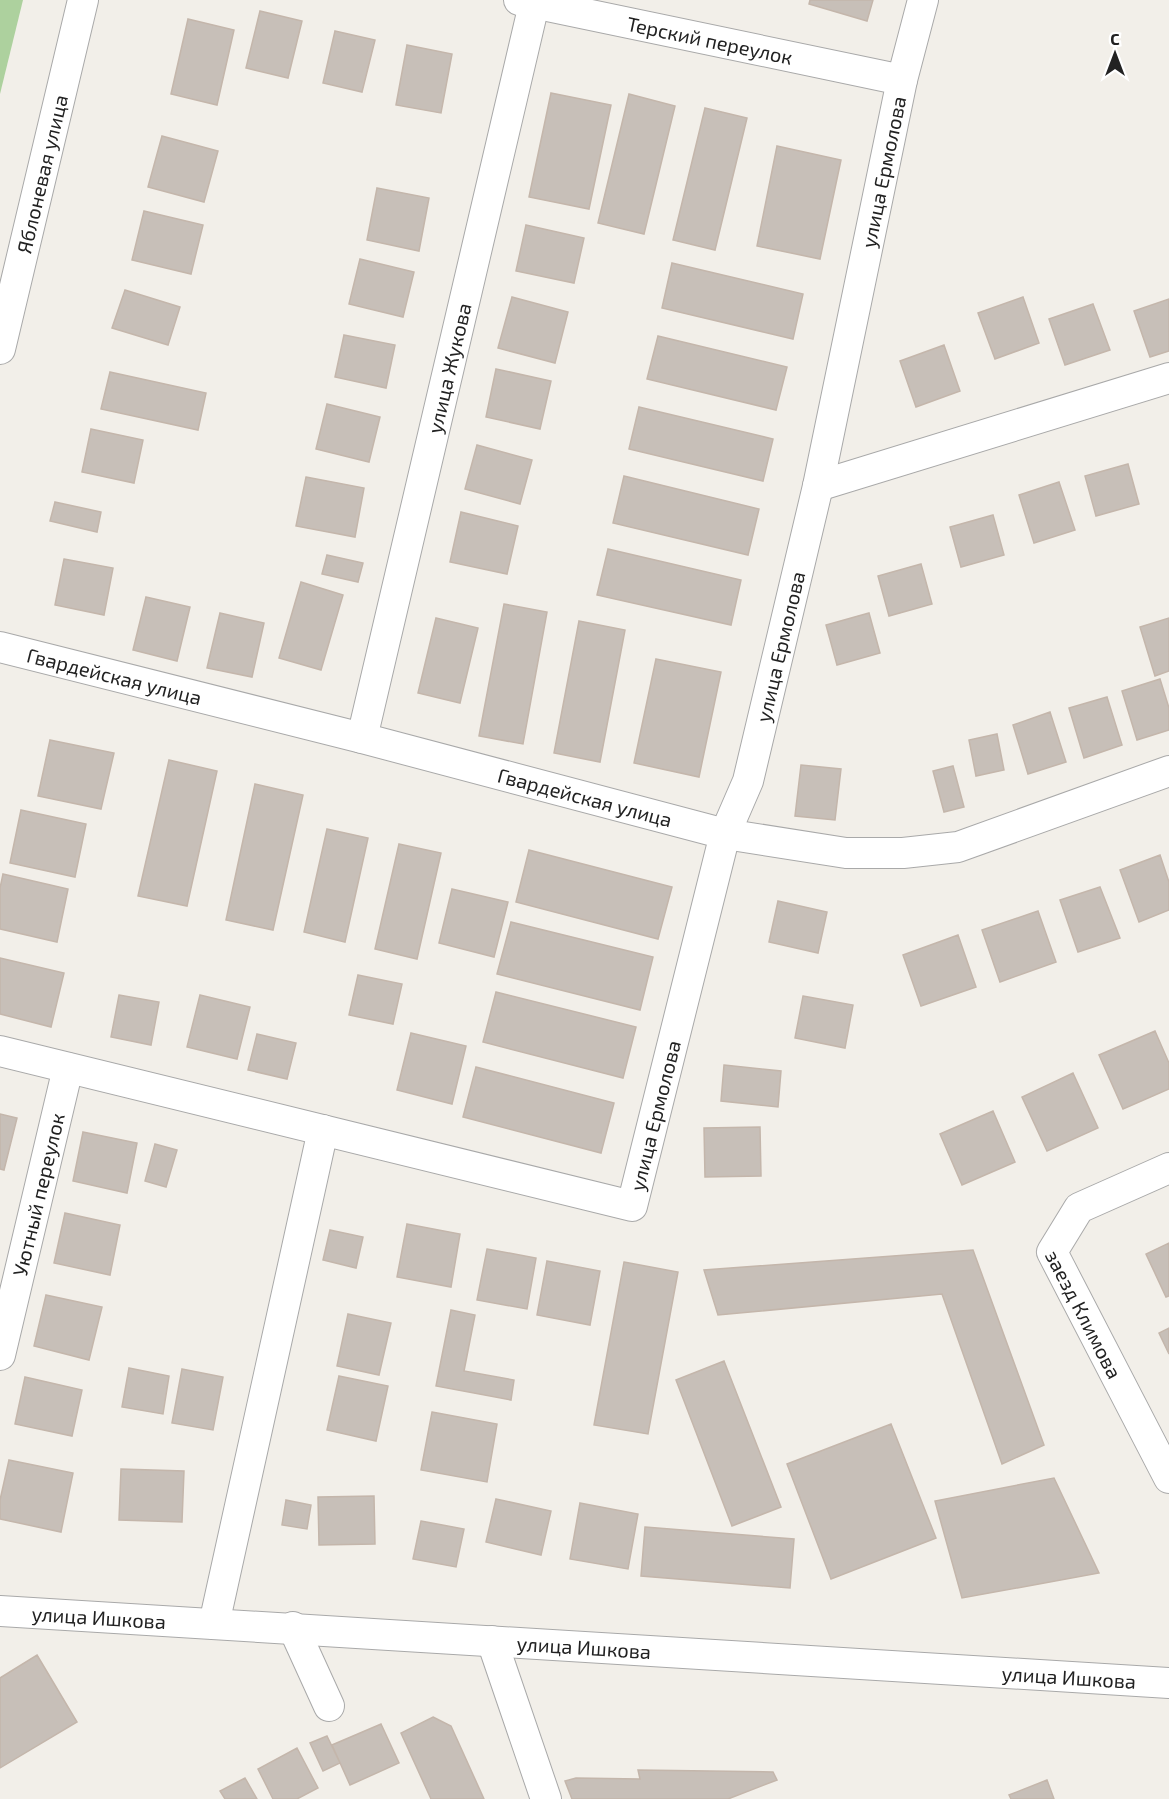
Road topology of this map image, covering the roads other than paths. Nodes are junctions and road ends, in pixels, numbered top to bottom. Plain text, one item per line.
1 (83, 0) edge
2 (923, 0) edge
3 (529, 1) edge
4 (902, 80) junction
5 (0, 349) edge
6 (1169, 378) edge
7 (818, 486) junction
8 (0, 647) edge
9 (362, 738) junction
10 (1169, 771) edge
11 (725, 834) junction
12 (0, 1051) edge
13 (68, 1068) junction
14 (323, 1130) junction
15 (1169, 1168) edge
16 (0, 1355) edge
17 (1169, 1478) edge
18 (0, 1611) edge
19 (214, 1624) junction
20 (293, 1627) junction
21 (492, 1641) junction
22 (1169, 1683) edge
23 (329, 1706) dead end
24 (546, 1799) edge

1 - 5 street, Яблоневая улица
2 - 4 street, улица Ермолова
3 - 4 street, Терский переулок
3 - 9 street, улица Жукова
4 - 7 street, улица Ермолова
6 - 7 street
7 - 11 street, улица Ермолова
8 - 9 street, Гвардейская улица
9 - 11 street, Гвардейская улица
10 - 11 street, Гвардейская улица
11 - 14 street, улица Ермолова
12 - 13 street
13 - 14 street
13 - 16 street, Уютный переулок
14 - 19 street
15 - 17 street, заезд Климова
18 - 19 street, улица Ишкова
19 - 20 street, улица Ишкова
20 - 21 street, улица Ишкова
20 - 23 street
21 - 22 street, улица Ишкова
21 - 24 street

